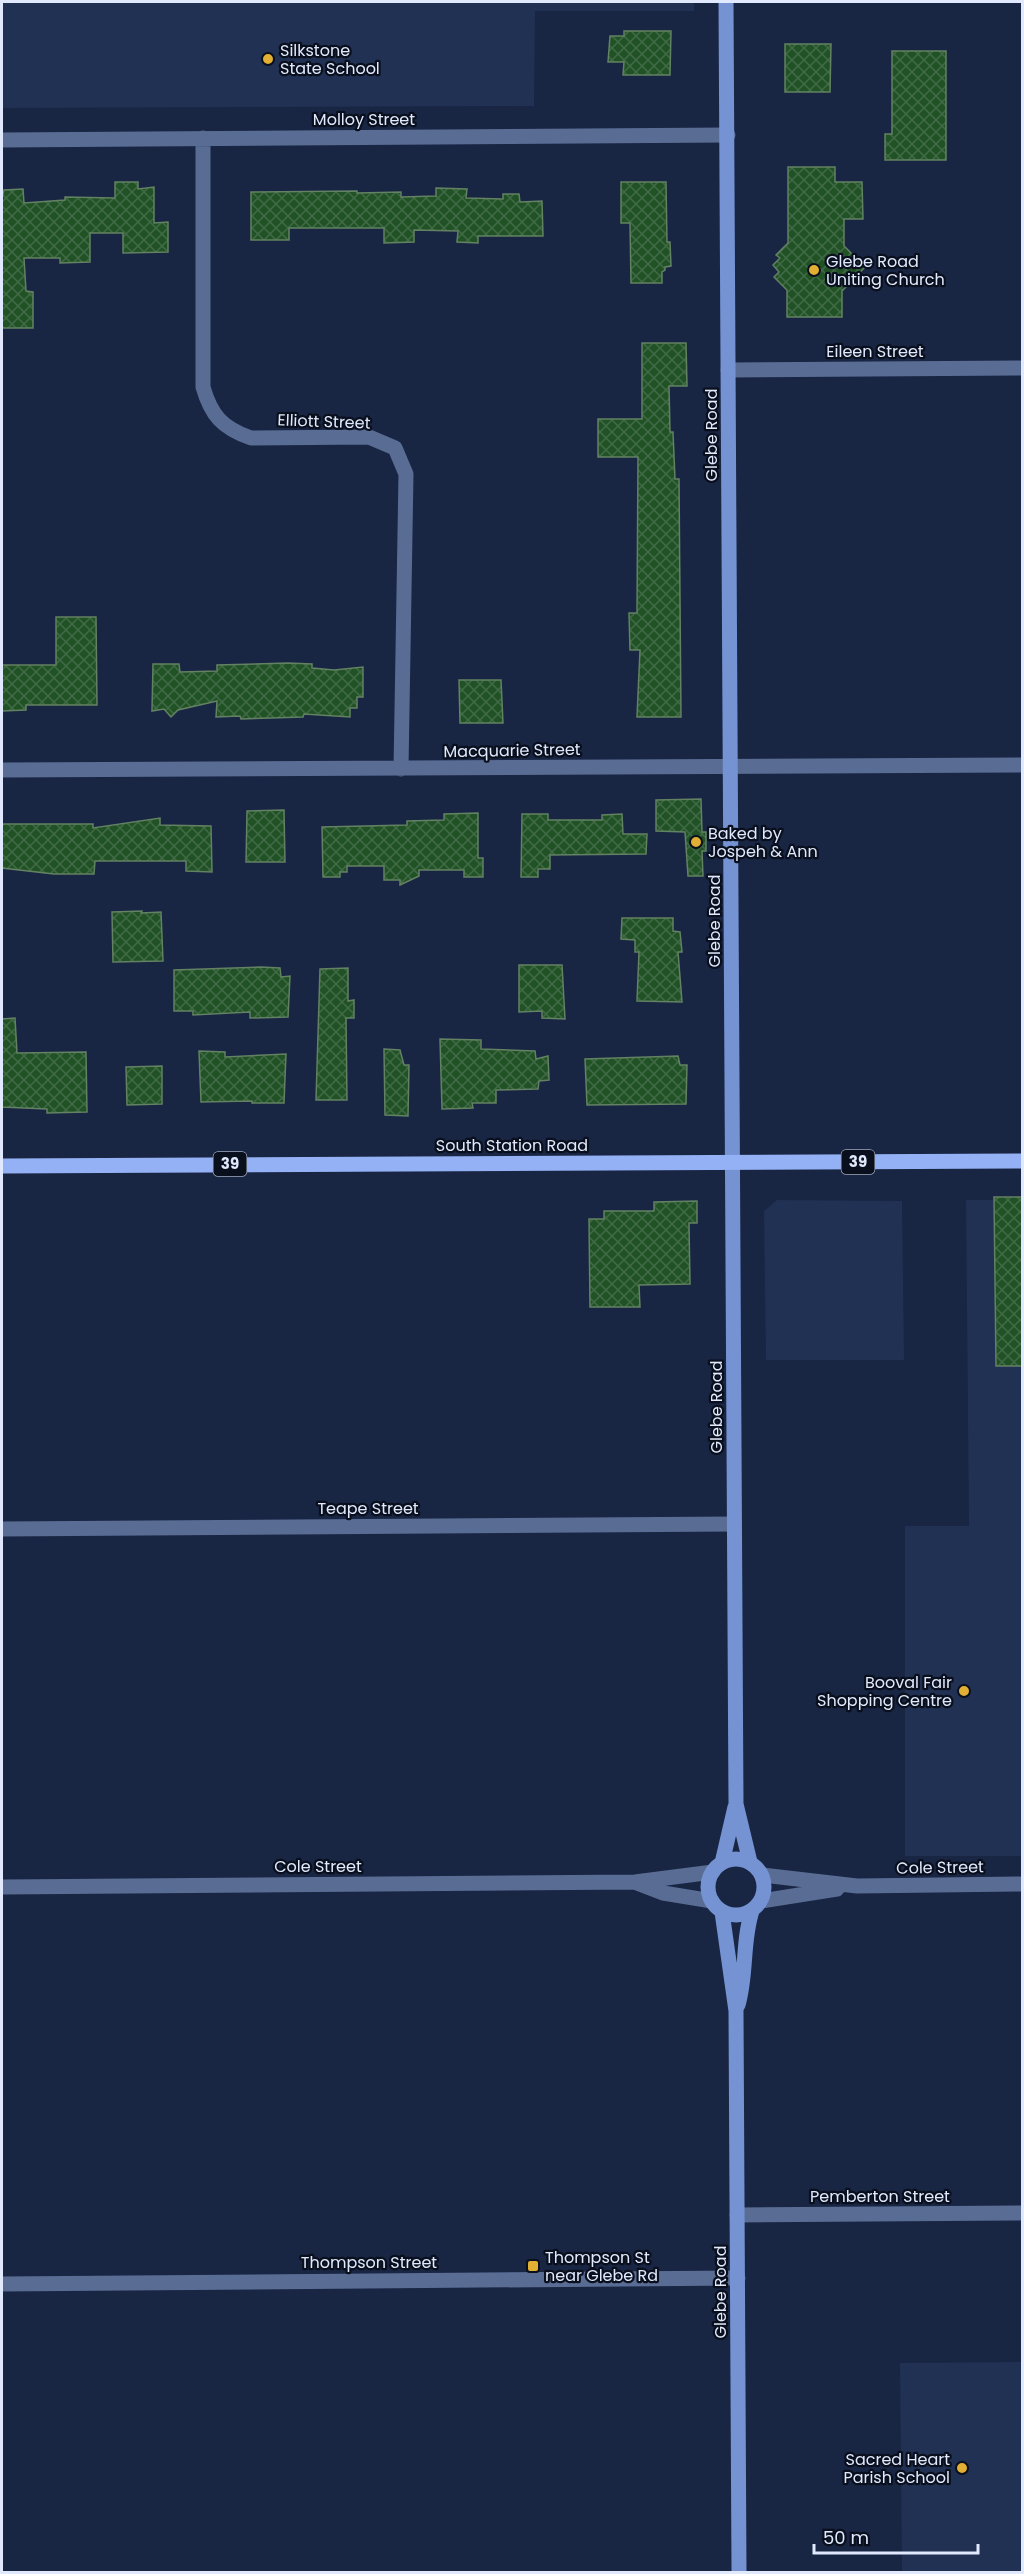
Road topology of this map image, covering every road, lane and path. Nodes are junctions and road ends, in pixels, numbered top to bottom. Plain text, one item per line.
1 (726, 2) edge
2 (728, 135) junction
3 (203, 138) junction
4 (2, 140) edge
5 (1023, 368) edge
6 (728, 370) junction
7 (1023, 765) edge
8 (731, 766) junction
9 (401, 768) junction
10 (2, 770) edge
11 (1023, 1161) edge
12 (734, 1163) junction
13 (2, 1166) edge
14 (734, 1524) junction
15 (2, 1529) edge
16 (736, 1804) junction
17 (750, 1862) junction
18 (717, 1867) junction
19 (762, 1875) junction
20 (635, 1882) junction
21 (1023, 1884) edge
22 (857, 1886) junction
23 (2, 1887) edge
24 (717, 1906) junction
25 (756, 1906) junction
26 (736, 2011) junction
27 (1023, 2213) edge
28 (737, 2215) junction
29 (738, 2278) junction
30 (2, 2284) edge
31 (739, 2572) edge

1 - 2 street, Glebe Road
2 - 3 street, Molloy Street
2 - 6 street, Glebe Road
3 - 4 street, Molloy Street
3 - 9 street, Elliott Street
5 - 6 street, Eileen Street
6 - 8 street, Glebe Road
7 - 8 street, Macquarie Street
8 - 9 street, Macquarie Street
8 - 12 street, Glebe Road
9 - 10 street, Macquarie Street
11 - 12 main road, South Station Road / 39
12 - 13 main road, South Station Road / 39
12 - 14 street, Glebe Road
14 - 15 street, Teape Street
14 - 16 street, Glebe Road
16 - 17 street, Glebe Road
16 - 18 street, Glebe Road
17 - 18 street
17 - 19 street
18 - 20 street, Cole Street
18 - 24 street
19 - 22 street, Cole Street
19 - 25 street
20 - 23 street, Cole Street
20 - 24 street, Cole Street
21 - 22 street, Cole Street
22 - 25 street, Cole Street
24 - 25 street
24 - 26 street, Glebe Road
25 - 26 street, Glebe Road
26 - 28 street, Glebe Road
27 - 28 street, Pemberton Street
28 - 29 street, Glebe Road
29 - 30 street, Thompson Street
29 - 31 street, Glebe Road

